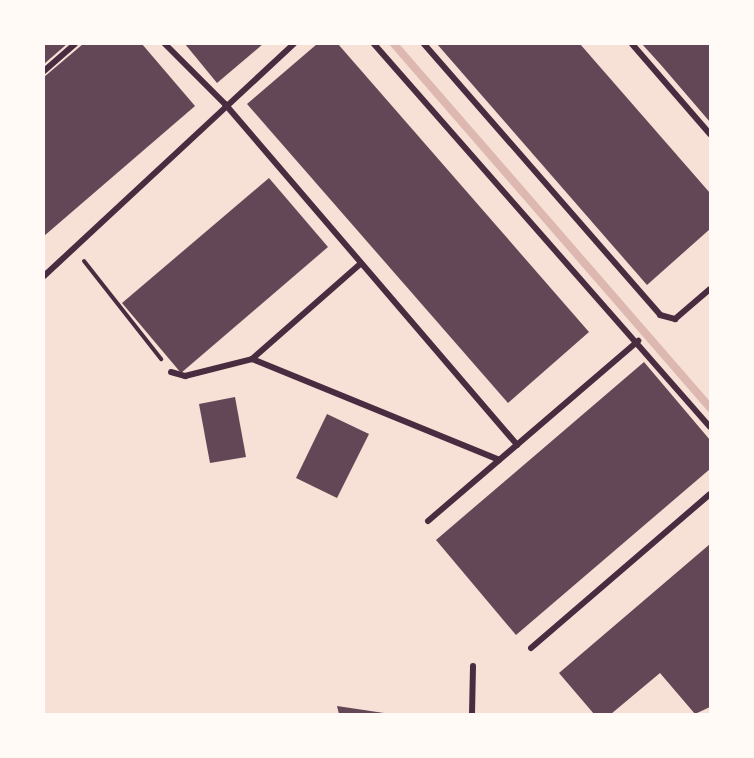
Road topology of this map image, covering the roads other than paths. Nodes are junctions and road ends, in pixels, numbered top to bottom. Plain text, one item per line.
1 (75, 44) edge
2 (165, 44) edge
3 (294, 44) edge
4 (374, 44) edge
5 (424, 44) edge
6 (632, 44) edge
7 (44, 71) edge
8 (225, 104) junction
9 (711, 134) edge
10 (360, 264) junction
11 (44, 276) edge
12 (711, 289) edge
13 (638, 341) junction
14 (252, 359) junction
15 (171, 372) road end
16 (711, 427) edge
17 (517, 445) junction
18 (499, 460) junction
19 (711, 494) edge
20 (428, 522) dead end
21 (531, 648) dead end
22 (472, 666) dead end
23 (472, 714) edge

1 - 7 street
2 - 8 street
3 - 8 street
4 - 13 street
5 - 12 street
6 - 9 street
8 - 10 street
8 - 11 street
10 - 14 street
10 - 17 street
13 - 16 street
13 - 17 street
14 - 15 street
14 - 18 street
17 - 18 street
18 - 20 street
19 - 21 street
22 - 23 street

